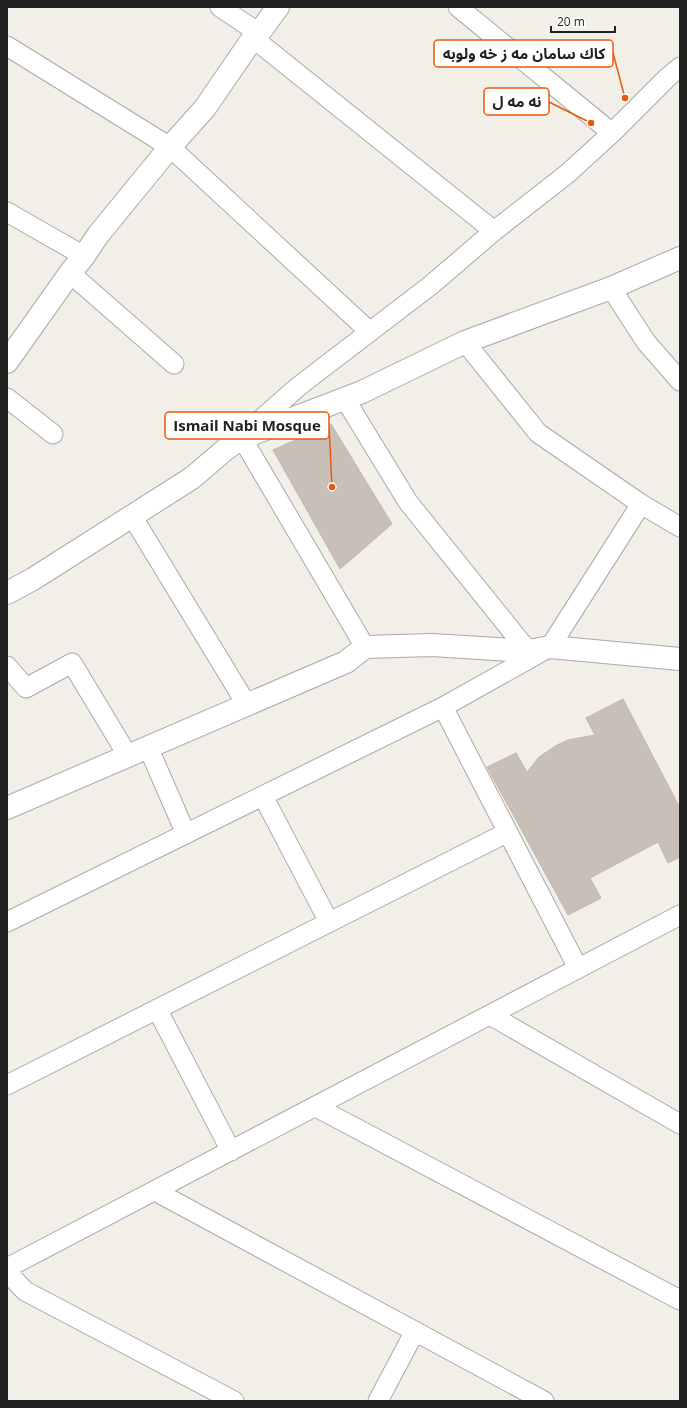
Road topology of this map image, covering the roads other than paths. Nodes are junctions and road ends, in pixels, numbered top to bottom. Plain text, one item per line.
1 (220, 7) edge
2 (278, 7) edge
3 (458, 7) edge
4 (256, 36) junction
5 (7, 46) edge
6 (680, 67) edge
7 (612, 134) junction
8 (170, 147) junction
9 (7, 212) edge
10 (494, 231) junction
11 (84, 256) junction
12 (680, 258) edge
13 (70, 273) junction
14 (611, 288) junction
15 (370, 332) junction
16 (465, 342) junction
17 (7, 362) edge
18 (174, 364) dead end
19 (680, 380) edge
20 (7, 398) edge
21 (345, 399) junction
22 (53, 434) dead end
23 (234, 443) junction
24 (641, 504) junction
25 (132, 516) junction
26 (680, 527) edge
27 (7, 593) edge
28 (365, 647) junction
29 (550, 647) junction
30 (528, 651) junction
31 (680, 659) edge
32 (7, 666) edge
33 (247, 705) junction
34 (443, 707) junction
35 (148, 747) junction
36 (128, 756) junction
37 (263, 796) junction
38 (7, 808) edge
39 (508, 832) junction
40 (186, 834) junction
41 (680, 915) edge
42 (7, 922) edge
43 (329, 922) junction
44 (578, 968) junction
45 (157, 1009) junction
46 (490, 1015) junction
47 (7, 1085) edge
48 (316, 1106) junction
49 (680, 1124) edge
50 (232, 1151) junction
51 (155, 1191) junction
52 (7, 1268) edge
53 (7, 1272) edge
54 (680, 1300) edge
55 (415, 1331) junction
56 (234, 1401) edge
57 (378, 1401) edge
58 (543, 1401) edge

1 - 4 street
2 - 4 street
3 - 7 street
4 - 8 street
4 - 10 street
5 - 8 street
6 - 7 street
7 - 10 street
8 - 11 street
8 - 15 street
9 - 11 street
10 - 15 street
11 - 13 street
12 - 14 street
13 - 17 street
13 - 18 street
14 - 16 street
14 - 19 street
15 - 23 street
16 - 21 street
16 - 24 street
20 - 22 street
21 - 23 street
21 - 30 street
23 - 25 street
23 - 28 street
24 - 26 street
24 - 29 street
25 - 27 street
25 - 33 street
28 - 30 street
28 - 33 street
29 - 30 street
29 - 31 street
29 - 34 street
32 - 36 street
33 - 35 street
34 - 37 street
34 - 39 street
35 - 36 street
35 - 40 street
36 - 38 street
37 - 40 street
37 - 43 street
39 - 43 street
39 - 44 street
40 - 42 street
41 - 44 street
43 - 45 street
44 - 46 street
45 - 47 street
45 - 50 street
46 - 48 street
46 - 49 street
48 - 50 street
48 - 54 street
50 - 51 street
51 - 52 street
51 - 55 street
53 - 56 street
55 - 57 street
55 - 58 street

